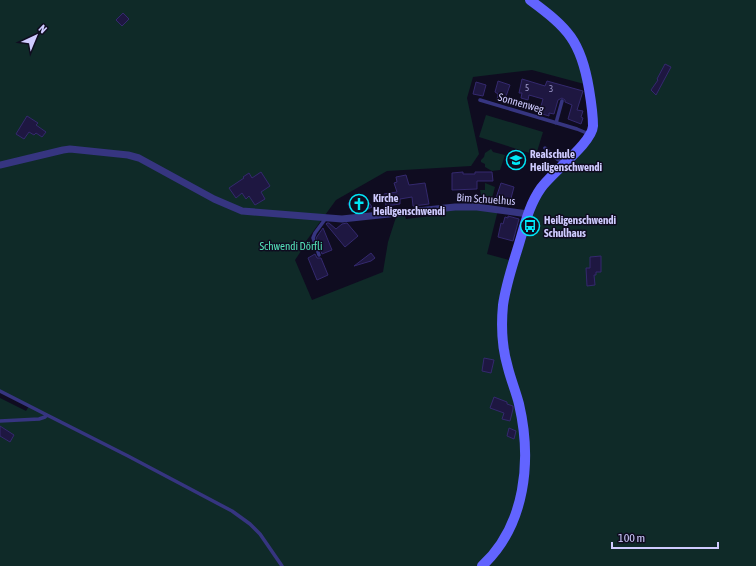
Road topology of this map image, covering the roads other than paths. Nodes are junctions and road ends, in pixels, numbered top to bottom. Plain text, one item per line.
1 (530, 0) edge
2 (480, 100) dead end
3 (562, 101) dead end
4 (556, 123) junction
5 (591, 134) junction
6 (545, 148) dead end
7 (564, 163) junction
8 (0, 165) edge
9 (528, 214) junction
10 (326, 218) junction
11 (319, 255) dead end
12 (0, 391) edge
13 (47, 415) junction
14 (0, 421) edge
15 (282, 566) edge
16 (482, 566) edge

1 - 5 street
2 - 4 lane, Sonnenweg
3 - 4 lane, Sonnenweg
4 - 5 lane, Sonnenweg
5 - 7 street
6 - 7 lane
7 - 9 street
8 - 10 street, Bim Schuelhus
9 - 10 street, Bim Schuelhus
9 - 16 street
10 - 11 lane
12 - 13 lane
13 - 14 lane
13 - 15 lane

